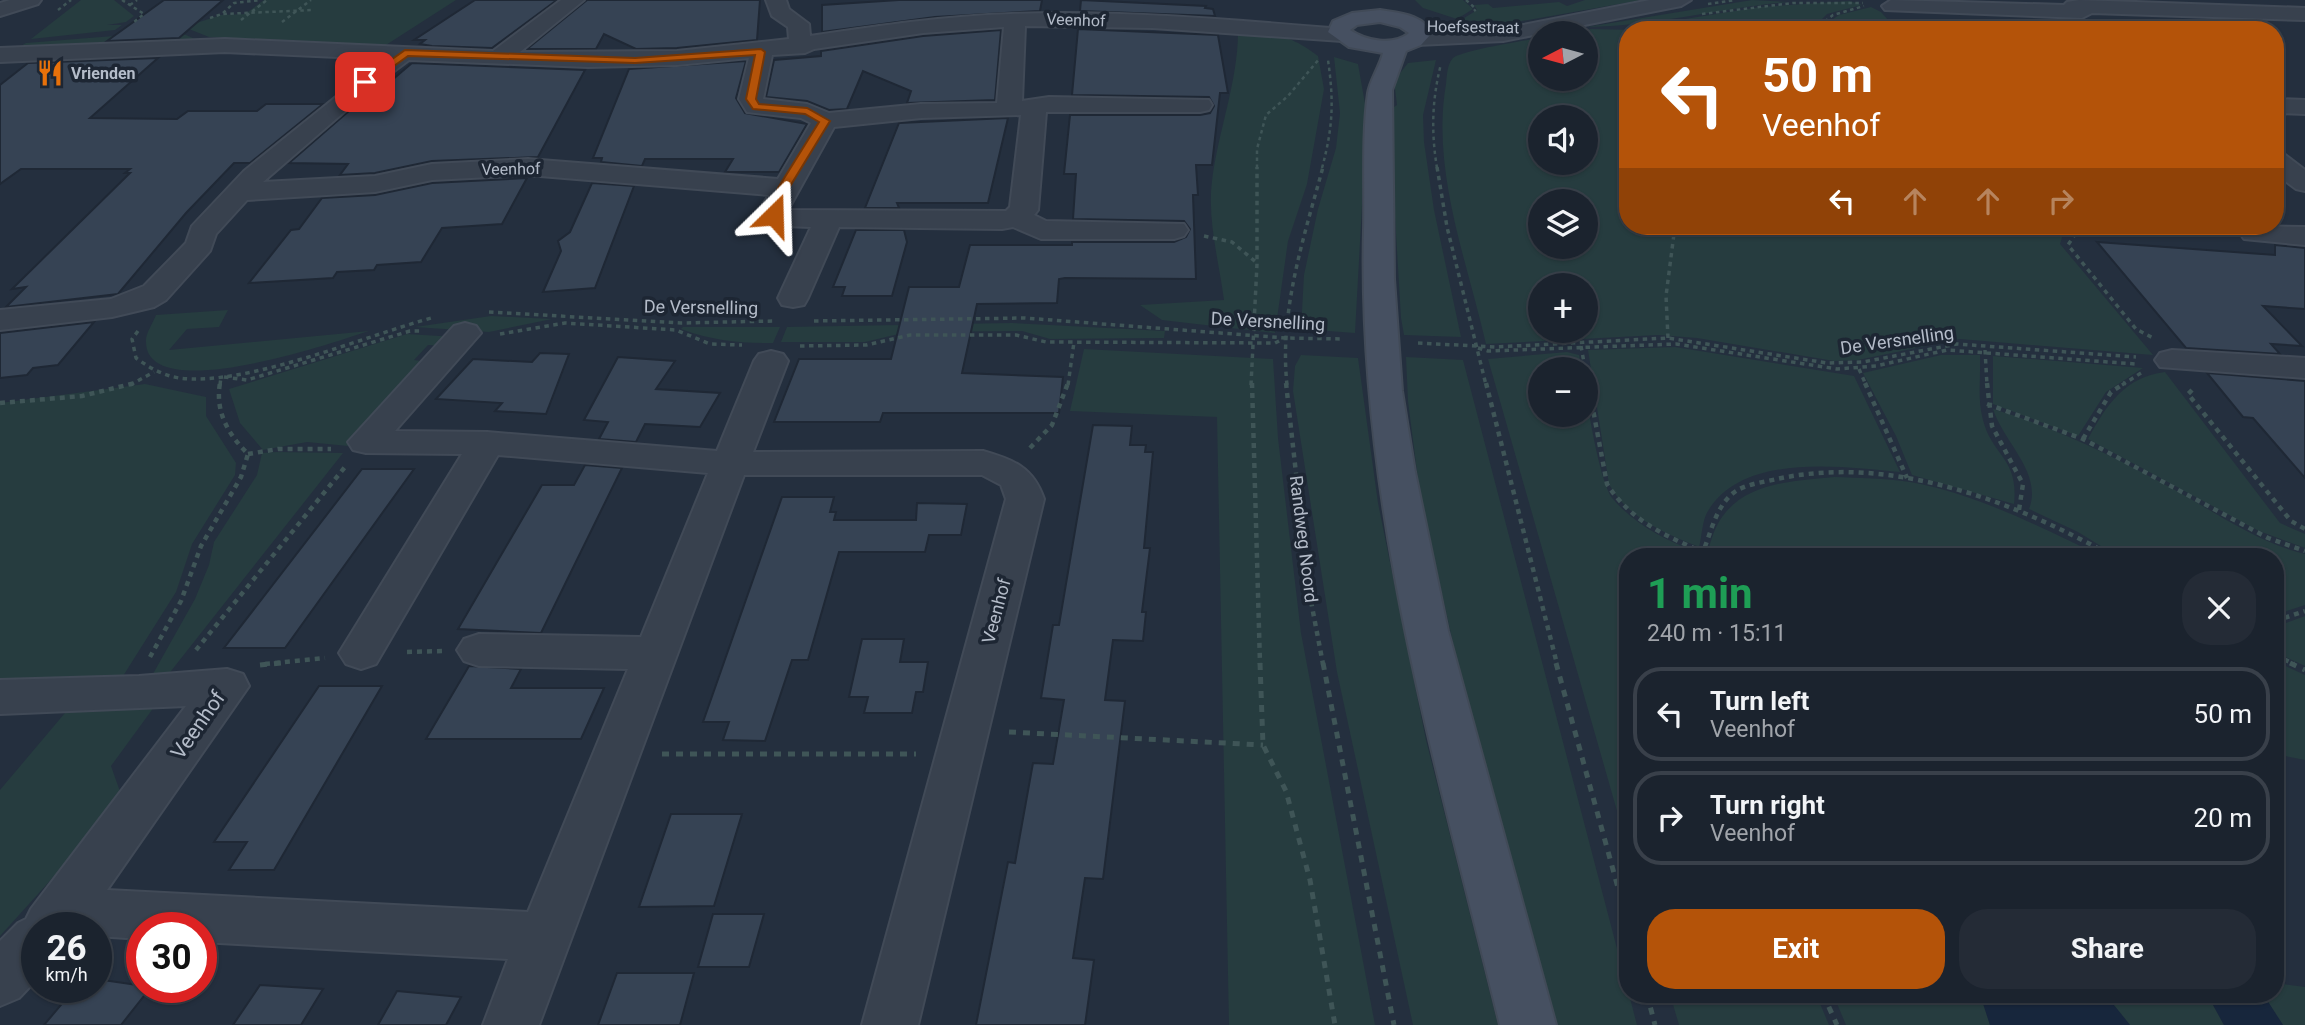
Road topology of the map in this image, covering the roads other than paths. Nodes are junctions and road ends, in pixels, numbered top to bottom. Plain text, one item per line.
1 (31, 0) edge
2 (574, 0) edge
3 (776, 0) edge
4 (1147, 0) edge
5 (1687, 5) edge
6 (1884, 5) road end
7 (2074, 6) edge
8 (0, 10) edge
9 (2305, 14) edge
10 (1015, 20) junction
11 (2093, 21) edge
12 (1138, 22) junction
13 (1355, 23) edge
14 (1239, 25) junction
15 (1403, 25) edge
16 (804, 46) junction
17 (761, 52) junction
18 (405, 53) junction
19 (0, 55) edge
20 (501, 56) junction
21 (1380, 90) junction
22 (1200, 105) dead end
23 (2284, 106) edge
24 (2305, 107) edge
25 (1022, 108) junction
26 (824, 121) junction
27 (2284, 167) edge
28 (2305, 183) edge
29 (784, 188) junction
30 (239, 192) junction
31 (1016, 217) junction
32 (828, 220) junction
33 (1174, 230) road end
34 (2284, 235) edge
35 (2305, 236) edge
36 (790, 309) road end
37 (0, 320) edge
38 (465, 320) road end
39 (771, 361) dead end
40 (2173, 363) road end
41 (2305, 368) edge
42 (487, 443) junction
43 (732, 464) junction
44 (479, 650) road end
45 (361, 653) road end
46 (656, 653) junction
47 (0, 697) edge
48 (60, 912) edge
49 (112, 927) edge
50 (544, 937) junction
51 (21, 957) edge
52 (0, 980) edge
53 (511, 1025) edge
54 (890, 1025) edge
55 (1528, 1025) edge

1 - 8 street
2 - 20 street
3 - 16 street
4 - 12 street
5 - 15 street, Hoefsestraat
6 - 7 street
7 - 9 street
7 - 11 street
10 - 12 street, Veenhof
10 - 16 street, Veenhof
10 - 25 street
12 - 14 street, Veenhof
13 - 14 street, Veenhof
13 - 14 street, Veenhof
13 - 15 main road
13 - 21 main road
15 - 21 main road
16 - 17 street, Veenhof
17 - 20 street, Veenhof
17 - 26 street
18 - 19 street, Veenhof
18 - 20 street, Veenhof
18 - 30 street
21 - 55 main road
22 - 25 street
23 - 24 street
25 - 26 street
25 - 31 street
26 - 29 street
27 - 28 street
29 - 30 street, Veenhof
29 - 32 street
30 - 37 street
31 - 32 street
31 - 33 street
32 - 36 street
34 - 35 street
38 - 42 street
39 - 43 street
40 - 41 street
42 - 43 street
42 - 45 street
43 - 46 street
43 - 54 street, Veenhof
44 - 46 street
46 - 50 street
47 - 48 street, Veenhof
49 - 50 street
50 - 53 street
51 - 52 street, Veenhof

